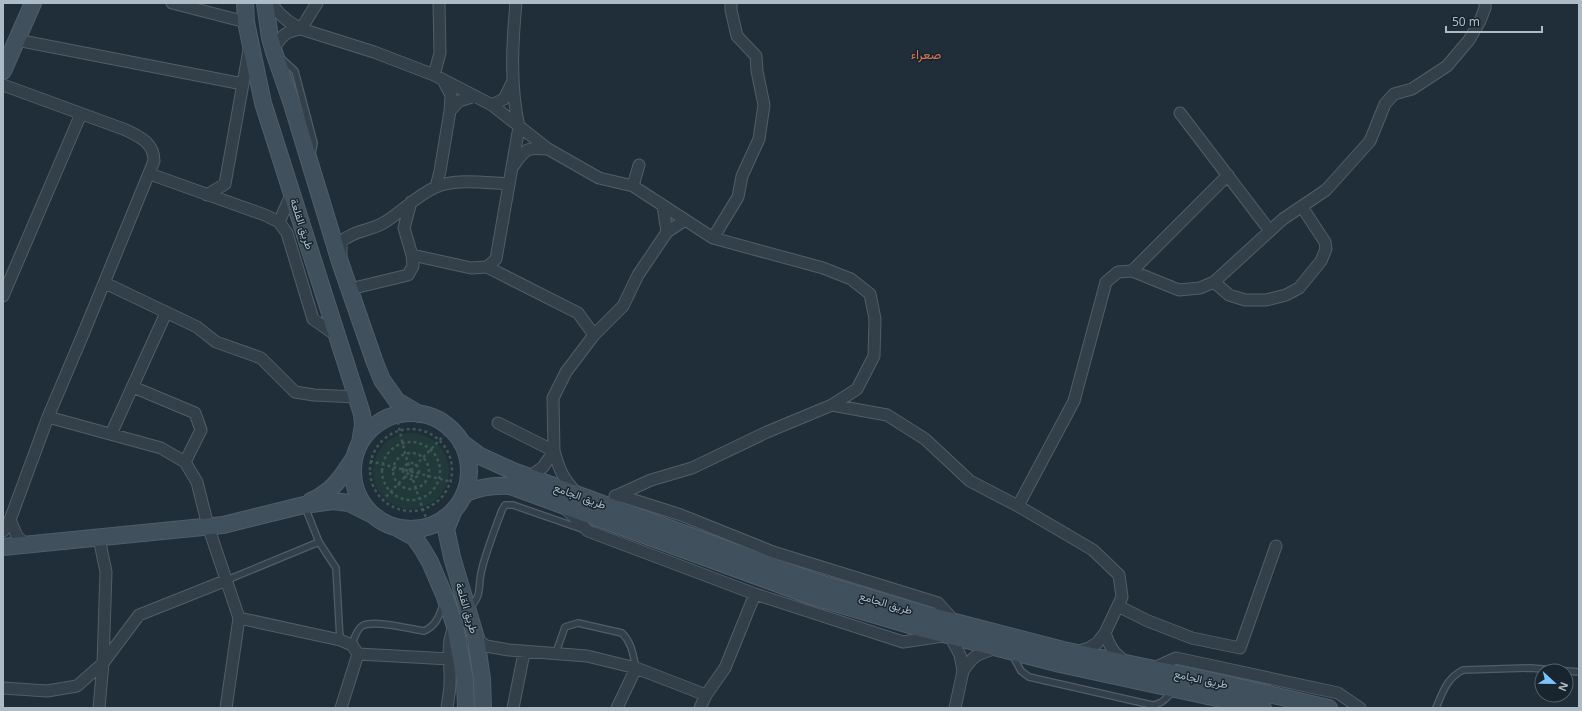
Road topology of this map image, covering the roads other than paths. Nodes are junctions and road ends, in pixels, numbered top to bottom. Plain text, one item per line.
1 (33, 3) edge
2 (172, 3) edge
3 (245, 3) edge
4 (265, 3) edge
5 (271, 3) edge
6 (317, 3) edge
7 (516, 3) edge
8 (731, 3) edge
9 (1484, 3) edge
10 (437, 4) edge
11 (246, 22) junction
12 (301, 28) junction
13 (16, 40) junction
14 (250, 43) junction
15 (274, 50) junction
16 (3, 71) edge
17 (439, 77) junction
18 (512, 82) junction
19 (243, 84) junction
20 (3, 85) edge
21 (476, 96) junction
22 (492, 105) junction
23 (450, 111) junction
24 (1180, 113) dead end
25 (81, 114) junction
26 (519, 127) junction
27 (548, 150) junction
28 (639, 165) dead end
29 (512, 167) junction
30 (440, 172) junction
31 (150, 174) junction
32 (1228, 175) junction
33 (454, 182) junction
34 (225, 184) junction
35 (509, 184) junction
36 (633, 186) junction
37 (436, 187) junction
38 (292, 193) junction
39 (207, 195) junction
40 (411, 202) junction
41 (234, 204) junction
42 (663, 206) junction
43 (1302, 207) junction
44 (283, 210) junction
45 (265, 215) junction
46 (685, 220) junction
47 (279, 222) junction
48 (384, 222) junction
49 (404, 228) junction
50 (1270, 231) junction
51 (667, 232) junction
52 (713, 238) junction
53 (412, 256) junction
54 (340, 262) junction
55 (488, 267) junction
56 (1132, 271) junction
57 (1214, 282) junction
58 (104, 283) junction
59 (350, 289) junction
60 (3, 296) edge
61 (166, 313) junction
62 (594, 335) junction
63 (337, 336) junction
64 (133, 387) junction
65 (357, 398) junction
66 (832, 405) junction
67 (419, 414) junction
68 (48, 417) junction
69 (498, 423) dead end
70 (111, 434) junction
71 (461, 442) junction
72 (357, 451) junction
73 (554, 451) junction
74 (185, 462) junction
75 (529, 477) junction
76 (460, 487) junction
77 (579, 495) junction
78 (618, 495) junction
79 (600, 503) junction
80 (560, 504) junction
81 (304, 505) junction
82 (1018, 506) junction
83 (454, 510) junction
84 (371, 514) junction
85 (10, 520) junction
86 (208, 526) junction
87 (395, 527) junction
88 (3, 531) edge
89 (588, 531) junction
90 (100, 538) junction
91 (319, 542) junction
92 (26, 545) junction
93 (1276, 546) dead end
94 (3, 547) edge
95 (227, 580) junction
96 (755, 594) junction
97 (445, 597) junction
98 (1118, 606) junction
99 (468, 611) junction
100 (239, 618) junction
101 (455, 626) junction
102 (951, 631) junction
103 (1105, 633) junction
104 (476, 638) junction
105 (340, 640) junction
106 (355, 650) junction
107 (1004, 650) junction
108 (1074, 652) junction
109 (524, 653) junction
110 (555, 655) junction
111 (450, 659) junction
112 (103, 663) junction
113 (1131, 664) junction
114 (636, 668) junction
115 (1152, 669) junction
116 (963, 671) junction
117 (1579, 672) edge
118 (3, 688) edge
119 (1183, 690) junction
120 (706, 695) junction
121 (1240, 706) edge
122 (99, 708) edge
123 (226, 708) edge
124 (341, 708) edge
125 (447, 708) edge
126 (466, 708) edge
127 (484, 708) edge
128 (513, 708) edge
129 (618, 708) edge
130 (700, 708) edge
131 (954, 708) edge
132 (1206, 708) edge
133 (1263, 708) edge
134 (1329, 708) edge
135 (1360, 708) edge
136 (1436, 708) edge

1 - 13 main road
2 - 11 street
3 - 11 main road, طريق القلعة
4 - 15 main road
5 - 12 street
6 - 12 street
7 - 18 street
8 - 52 street
9 - 43 street
10 - 17 street
11 - 14 main road, طريق القلعة
12 - 15 street
12 - 17 street
13 - 16 main road
13 - 19 street
14 - 19 street
14 - 38 main road, طريق القلعة
15 - 54 main road
17 - 21 street
17 - 23 street
18 - 22 street
18 - 26 street
19 - 34 street
20 - 25 street
21 - 22 street
21 - 23 street
22 - 26 street
23 - 30 street
24 - 32 street
25 - 31 street
25 - 60 street
26 - 27 street
26 - 29 street
27 - 29 street
27 - 36 street
28 - 36 street
29 - 35 street
30 - 33 street
30 - 37 street
31 - 39 street
31 - 58 street
32 - 50 street
32 - 56 street
33 - 35 street
33 - 37 street
34 - 39 street
34 - 41 street
35 - 55 street
36 - 42 street
37 - 40 street
38 - 44 street
38 - 63 main road, طريق القلعة
39 - 41 street
40 - 48 street
40 - 49 street
41 - 45 street
42 - 46 street
42 - 51 street
43 - 50 street
43 - 57 street
44 - 45 street
44 - 47 street
45 - 47 street
46 - 51 street
46 - 52 street
47 - 63 street
48 - 49 street
48 - 54 street
49 - 53 street
50 - 57 street
51 - 62 street
52 - 66 street
53 - 55 street
53 - 59 street
54 - 59 main road
55 - 62 street
56 - 57 street
56 - 82 street
58 - 61 street
58 - 68 street
59 - 67 main road
61 - 64 street
61 - 65 street
62 - 73 street
63 - 65 main road, طريق القلعة
64 - 70 street
64 - 74 street
65 - 72 main road, طريق القلعة
66 - 78 street
66 - 82 street
67 - 71 main road
67 - 72 main road
68 - 70 street
68 - 85 street
69 - 73 street
70 - 74 street
71 - 75 main road, طريق الجامع
71 - 76 main road
72 - 81 main road
72 - 84 main road, طريق القلعة
73 - 75 street
73 - 77 street
74 - 86 street
75 - 77 main road, طريق الجامع
76 - 80 main road, طريق الجامع
76 - 83 main road
77 - 79 main road, طريق الجامع
78 - 79 street
78 - 102 street
79 - 102 main road, طريق الجامع
80 - 89 street
80 - 102 main road, طريق الجامع
81 - 84 main road, طريق القلعة
81 - 86 main road
81 - 91 lane
82 - 98 street
83 - 87 main road
83 - 99 main road, طريق القلعة
84 - 87 main road, طريق القلعة
85 - 88 street
85 - 92 street
86 - 90 main road
86 - 95 street
87 - 97 main road, طريق القلعة
89 - 96 street
89 - 99 lane
90 - 92 main road
90 - 112 street
91 - 95 lane
91 - 105 lane
92 - 94 main road
93 - 98 street
95 - 100 street
95 - 112 street
96 - 102 street
96 - 120 street
97 - 101 main road, طريق القلعة
97 - 106 lane
98 - 103 street
99 - 104 main road, طريق القلعة
100 - 105 street
100 - 123 street
101 - 111 street
101 - 126 main road, طريق القلعة
102 - 107 main road, طريق الجامع
102 - 108 main road, طريق الجامع
102 - 116 street
103 - 108 street
103 - 113 street
104 - 109 street
104 - 127 main road, طريق القلعة
105 - 106 street
106 - 111 street
106 - 124 street
107 - 116 street
107 - 119 main road, طريق الجامع
108 - 113 main road, طريق الجامع
109 - 110 street
109 - 128 street
110 - 114 street
110 - 114 lane
111 - 125 street
112 - 118 street
112 - 122 street
113 - 115 main road, طريق الجامع
114 - 120 street
114 - 129 street
115 - 134 main road, طريق الجامع
115 - 135 street
116 - 131 street
117 - 136 lane
119 - 121 main road, طريق الجامع
119 - 132 main road
120 - 130 street
121 - 133 main road, طريق الجامع

